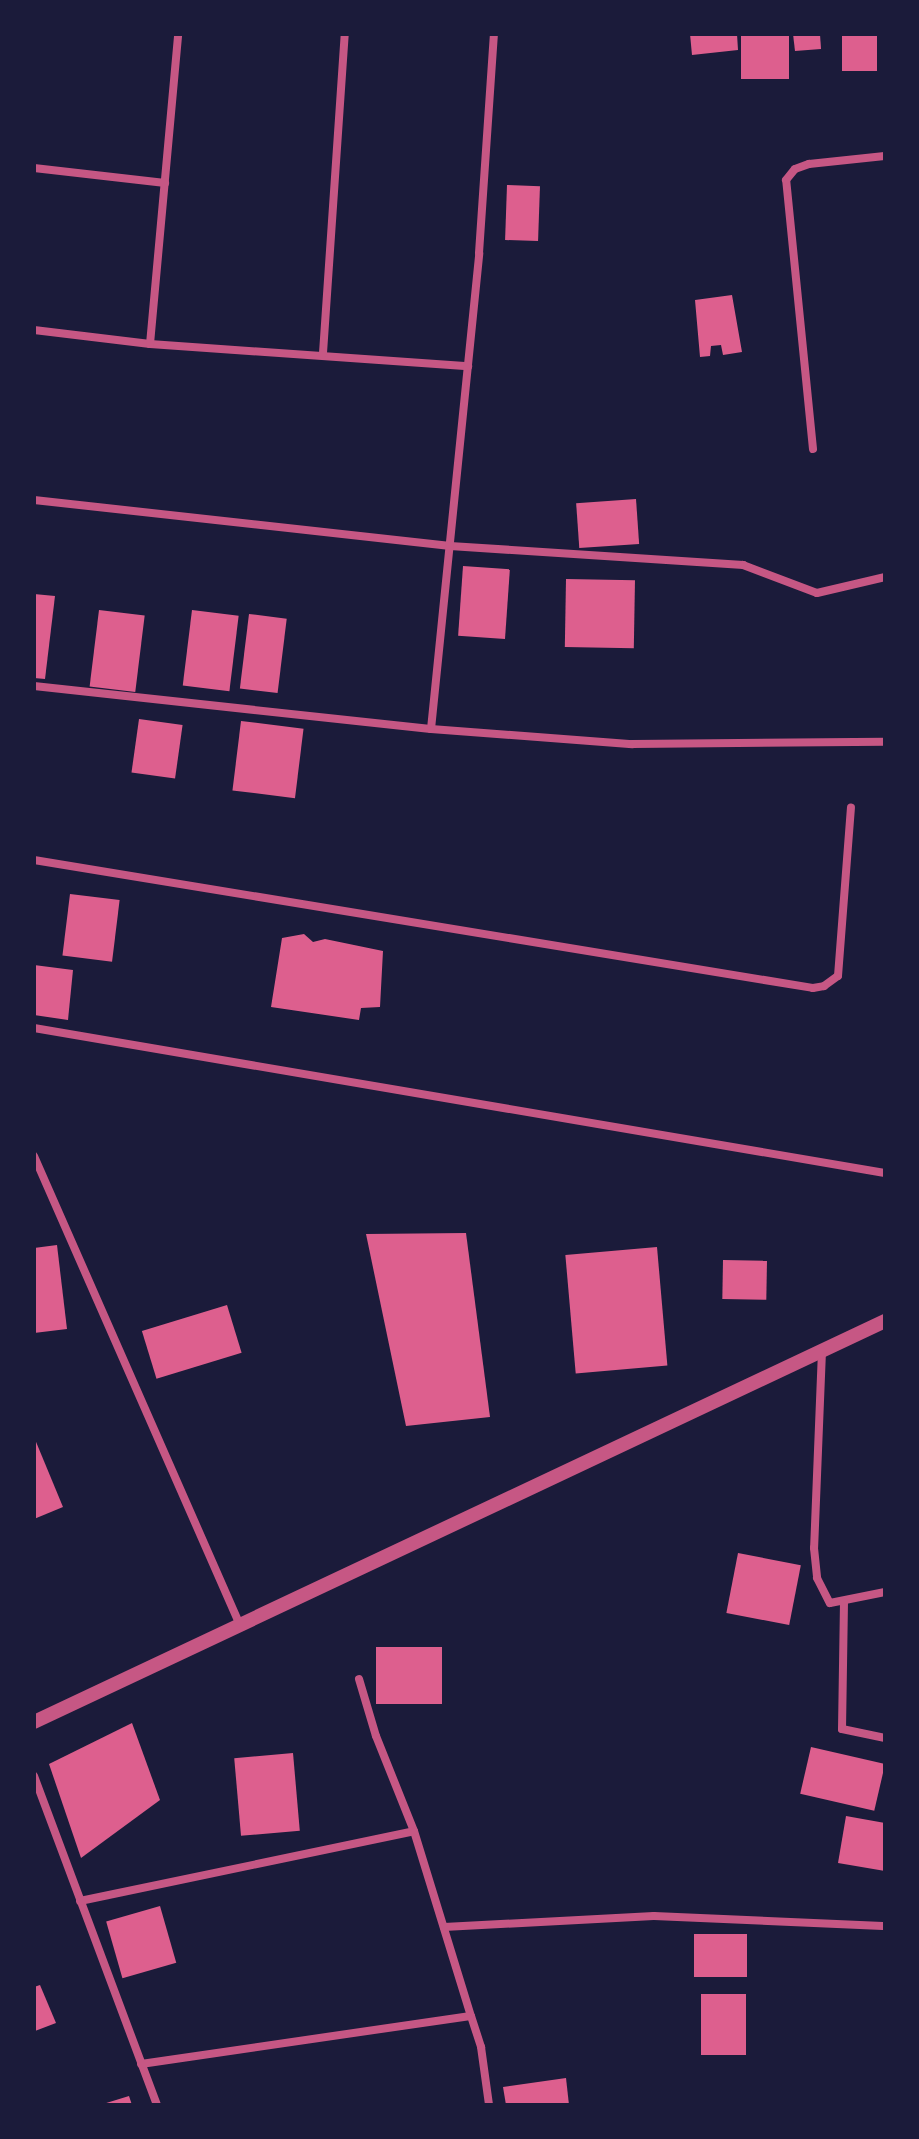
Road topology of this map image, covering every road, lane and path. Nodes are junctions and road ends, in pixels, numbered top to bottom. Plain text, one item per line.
1 (178, 34) edge
2 (345, 34) edge
3 (494, 34) edge
4 (885, 156) edge
5 (34, 168) edge
6 (165, 183) junction
7 (34, 330) edge
8 (150, 344) junction
9 (323, 353) junction
10 (468, 366) junction
11 (813, 449) dead end
12 (34, 500) edge
13 (450, 546) junction
14 (885, 577) edge
15 (34, 686) edge
16 (431, 729) junction
17 (885, 742) edge
18 (851, 807) dead end
19 (34, 860) edge
20 (34, 1028) edge
21 (34, 1156) edge
22 (885, 1173) edge
23 (34, 1179) edge
24 (44, 1179) junction
25 (885, 1321) edge
26 (822, 1350) junction
27 (885, 1592) edge
28 (844, 1602) junction
29 (240, 1625) junction
30 (359, 1679) dead end
31 (34, 1722) edge
32 (885, 1738) edge
33 (34, 1776) edge
34 (414, 1831) junction
35 (80, 1901) junction
36 (883, 1926) dead end
37 (444, 1927) junction
38 (471, 2016) junction
39 (141, 2064) junction
40 (157, 2105) edge
41 (489, 2105) edge

1 - 6 street
2 - 9 street
3 - 10 street
4 - 11 street
5 - 6 street
6 - 8 street
7 - 8 street
8 - 9 street
9 - 10 street
10 - 13 street
12 - 13 street
13 - 14 street
13 - 16 street
15 - 16 street
16 - 17 street
18 - 19 street
20 - 22 street
21 - 24 street
23 - 24 street
24 - 29 street
25 - 26 street
26 - 28 street
26 - 29 street
27 - 28 street
28 - 32 street
29 - 31 street
30 - 34 street
33 - 35 street
34 - 35 street
34 - 37 street
35 - 39 street
36 - 37 street
37 - 38 street
38 - 39 street
38 - 41 street
39 - 40 street

